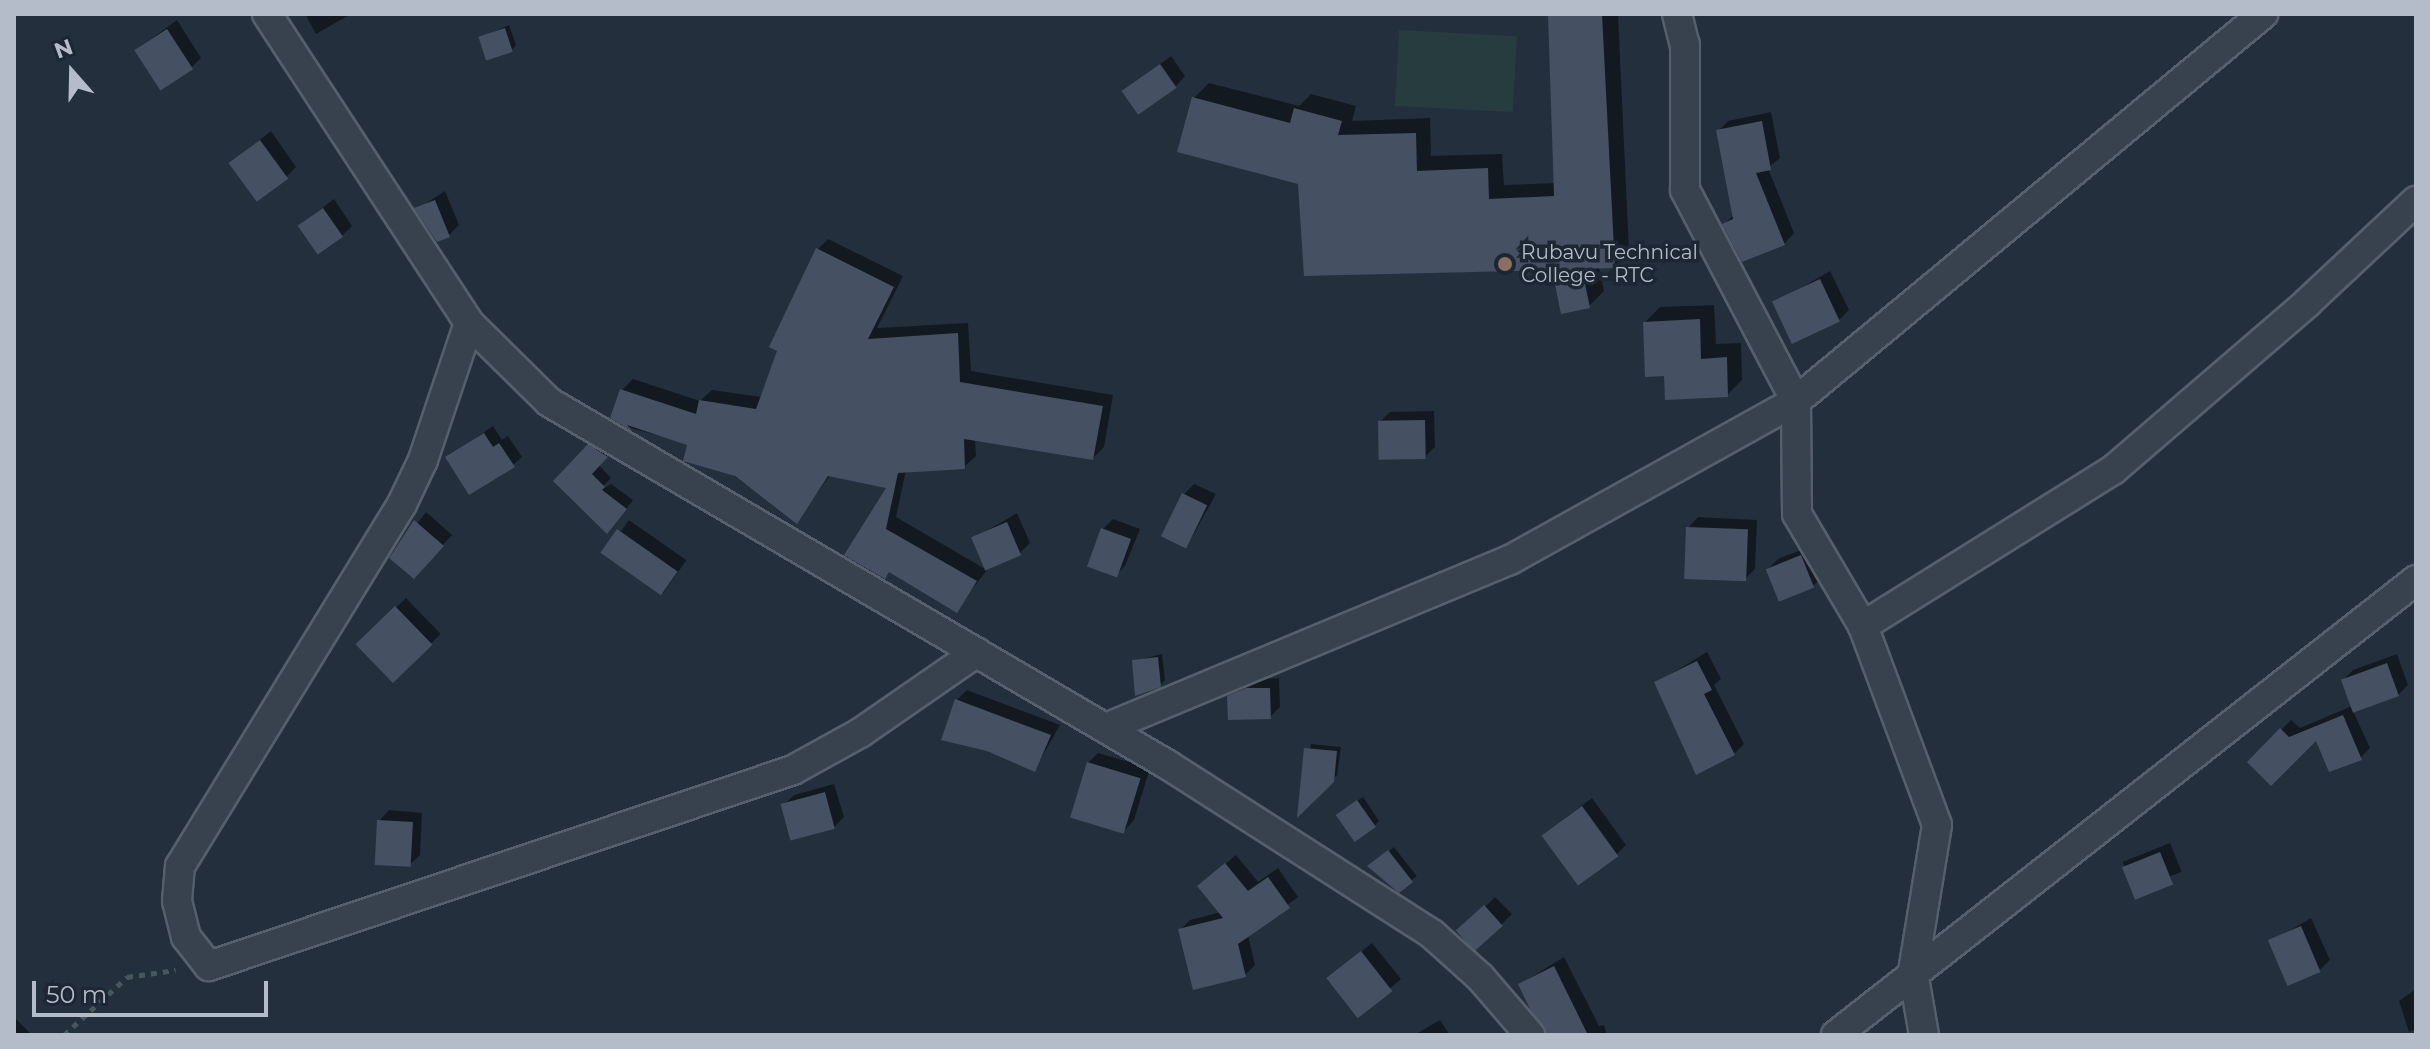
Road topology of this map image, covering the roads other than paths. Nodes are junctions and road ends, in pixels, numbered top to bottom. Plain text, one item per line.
1 (267, 14) edge
2 (1677, 14) edge
3 (2263, 14) edge
4 (2416, 201) edge
5 (469, 323) junction
6 (1796, 401) junction
7 (2416, 580) edge
8 (1863, 626) junction
9 (977, 652) junction
10 (1106, 728) junction
11 (1913, 972) junction
12 (1530, 1035) edge
13 (1836, 1035) edge
14 (1924, 1035) edge

1 - 5 street
2 - 6 street
3 - 6 street
4 - 8 street
5 - 9 street
5 - 9 street
6 - 8 street
6 - 10 street
7 - 11 street
8 - 11 street
9 - 10 street
10 - 12 street
11 - 13 street
11 - 14 street

